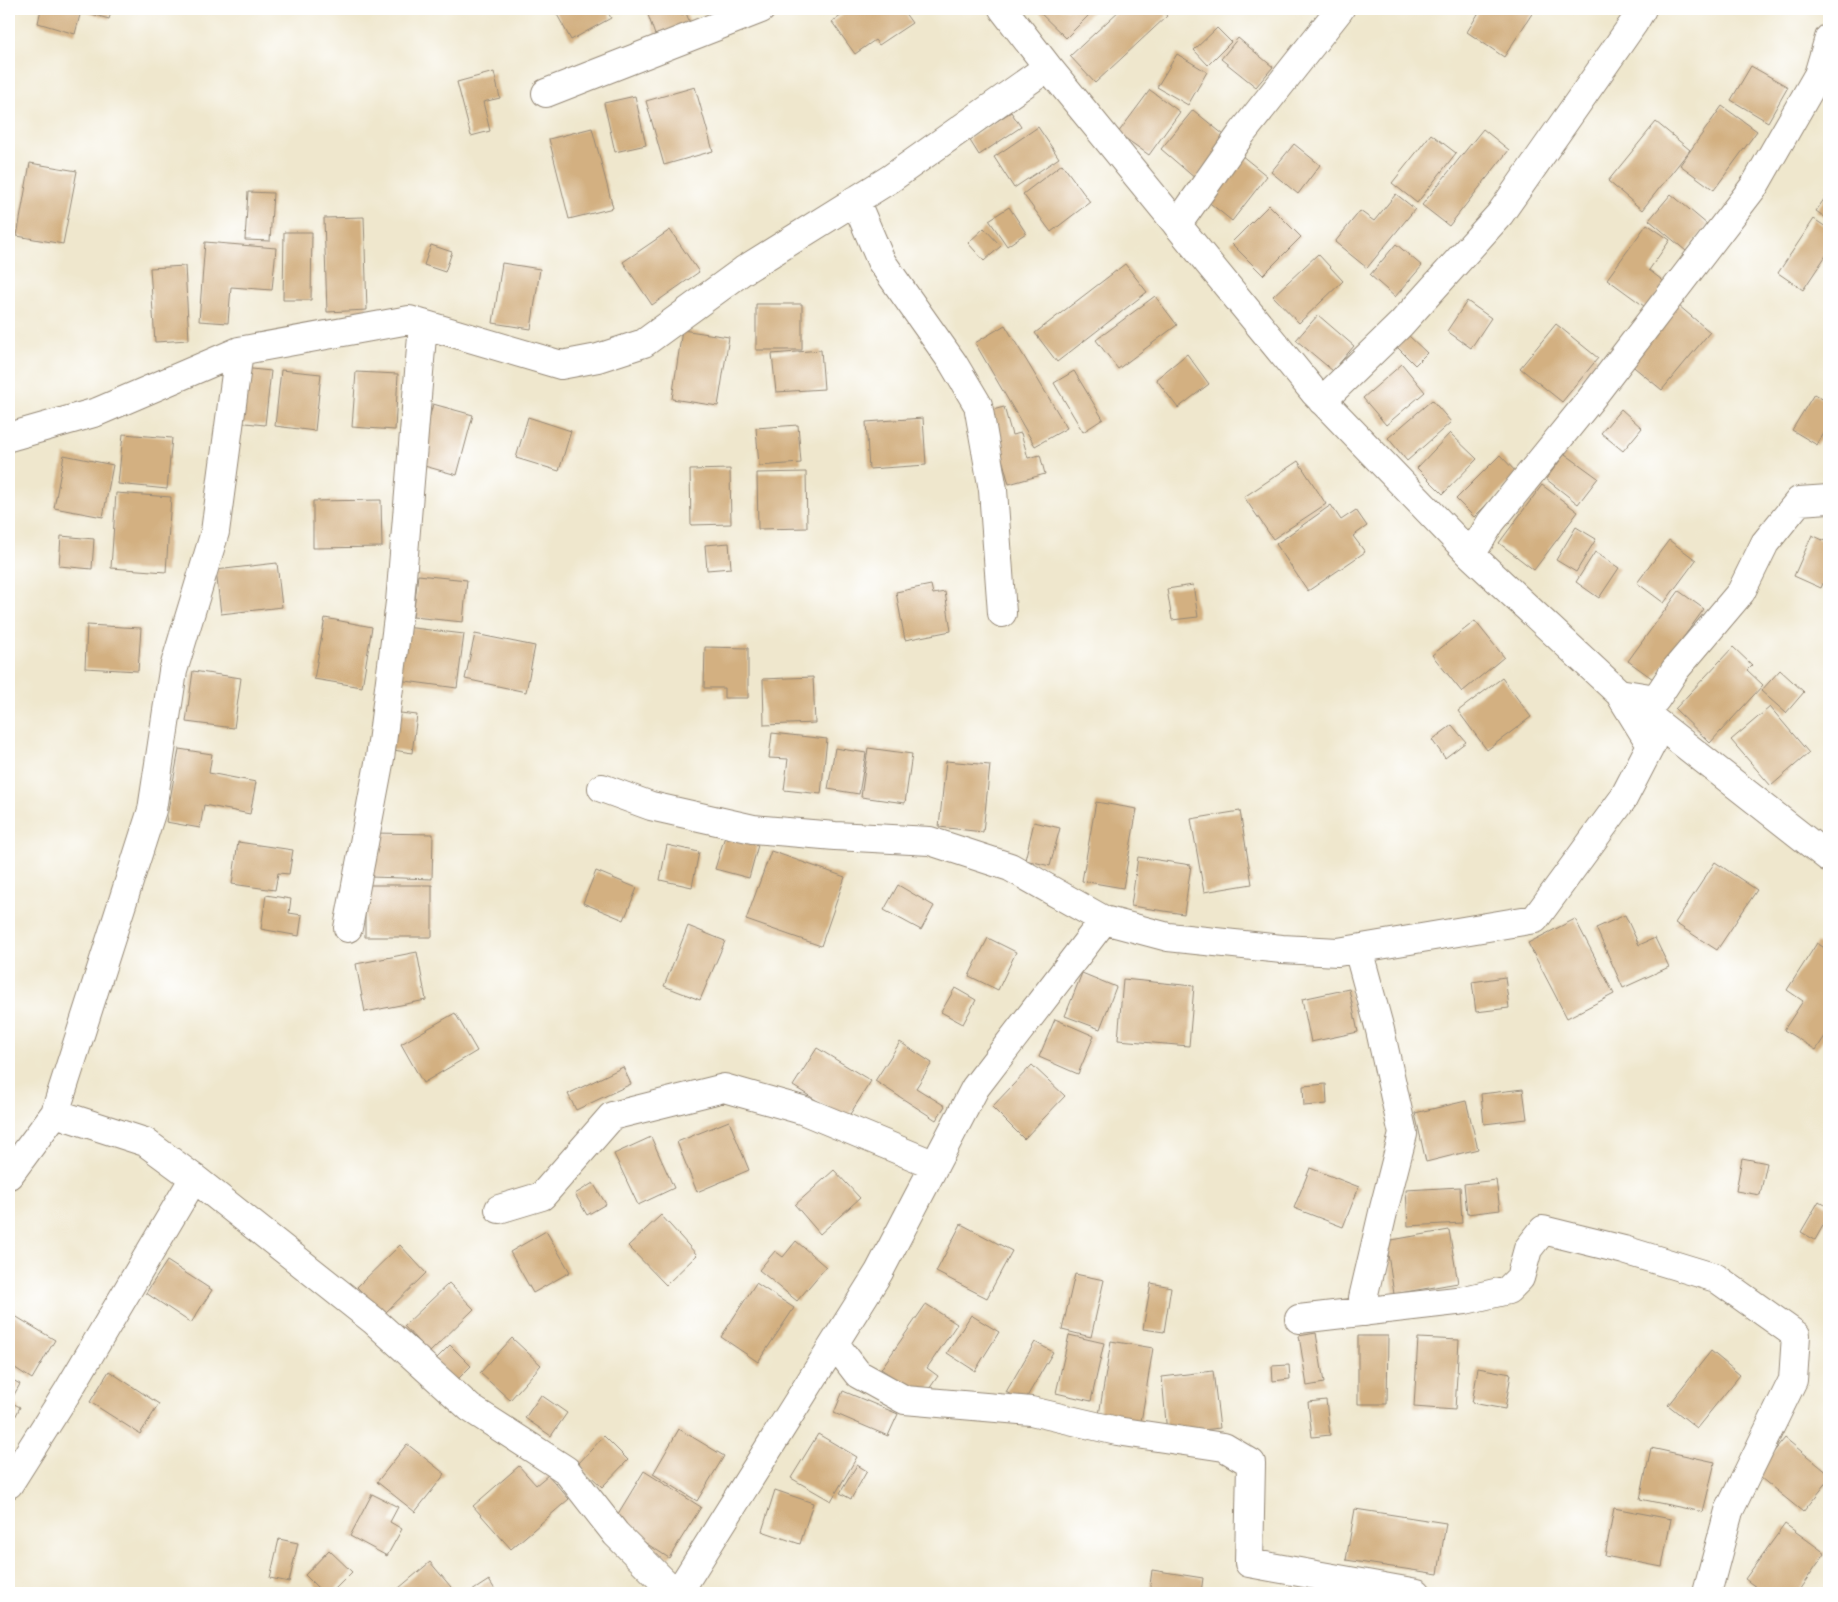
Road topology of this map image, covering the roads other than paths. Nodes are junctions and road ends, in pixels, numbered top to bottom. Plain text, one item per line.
1 (761, 9) edge
2 (1004, 9) edge
3 (1340, 9) edge
4 (1642, 9) edge
5 (1829, 38) edge
6 (1048, 67) junction
7 (546, 93) dead end
8 (855, 200) junction
9 (1177, 225) junction
10 (423, 324) junction
11 (238, 352) junction
12 (1322, 401) junction
13 (9, 437) edge
14 (1829, 499) edge
15 (1472, 555) junction
16 (1002, 613) dead end
17 (1619, 693) junction
18 (602, 788) dead end
19 (1829, 858) edge
20 (1104, 920) junction
21 (348, 928) dead end
22 (1358, 949) junction
23 (55, 1113) junction
24 (935, 1165) junction
25 (9, 1176) edge
26 (194, 1178) junction
27 (499, 1209) dead end
28 (1365, 1312) junction
29 (1299, 1319) dead end
30 (834, 1344) junction
31 (9, 1484) edge
32 (676, 1593) edge
33 (1417, 1593) edge
34 (1707, 1593) edge

1 - 7 street
2 - 6 street
3 - 9 street
4 - 12 street
5 - 15 street
6 - 8 street
6 - 9 street
8 - 10 street
8 - 16 street
9 - 12 street
10 - 11 street
10 - 21 street
11 - 13 street
11 - 23 street
12 - 15 street
14 - 17 street
15 - 17 street
17 - 19 street
17 - 22 street
18 - 20 street
20 - 22 street
20 - 24 street
22 - 28 street
23 - 25 street
23 - 26 street
24 - 27 street
24 - 30 street
26 - 31 street
26 - 32 street
28 - 29 street
28 - 34 street
30 - 32 street
30 - 33 street

